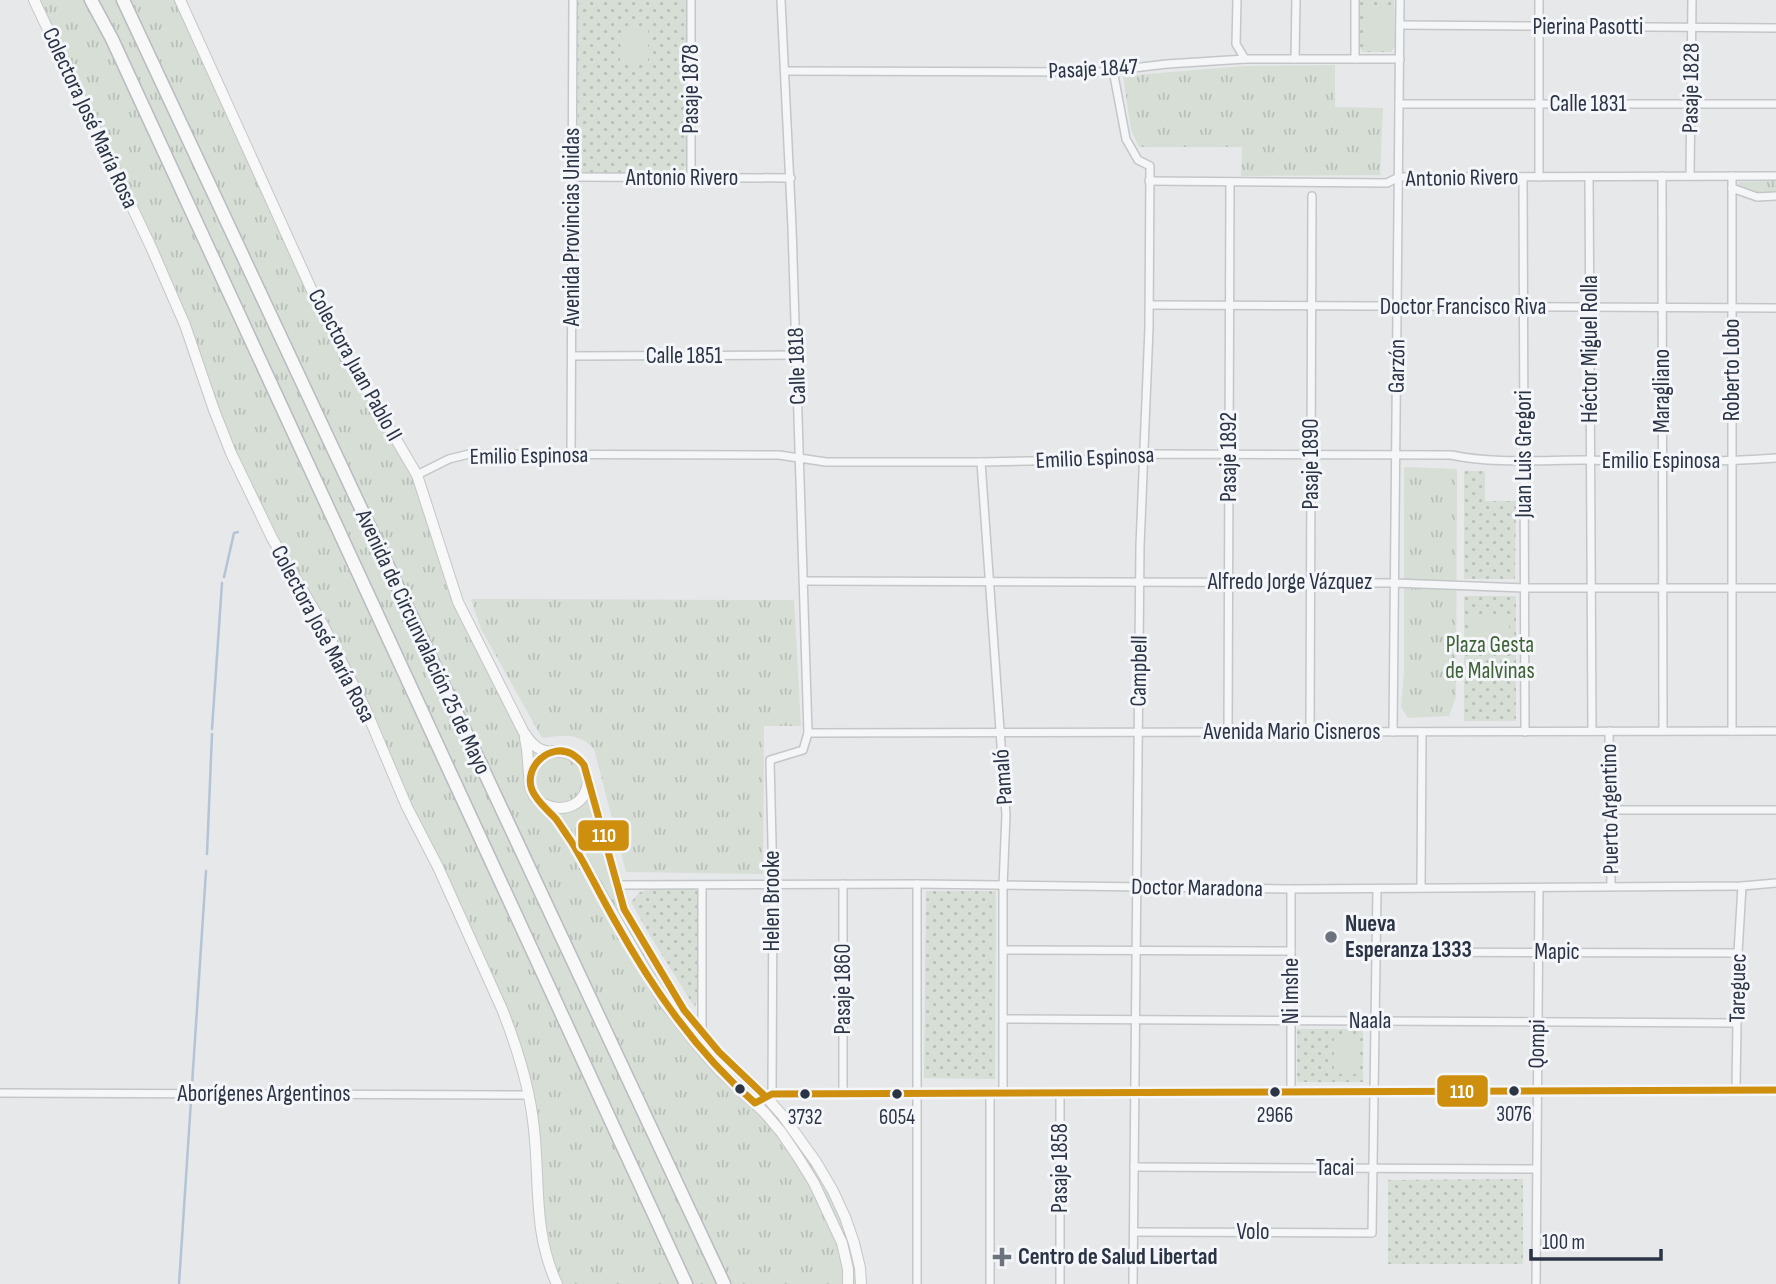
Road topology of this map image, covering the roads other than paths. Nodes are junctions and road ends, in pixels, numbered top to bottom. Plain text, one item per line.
1 (34, 0) edge
2 (91, 0) edge
3 (180, 0) edge
4 (573, 0) edge
5 (691, 0) edge
6 (782, 0) edge
7 (1237, 0) edge
8 (1296, 0) edge
9 (1355, 0) edge
10 (1400, 0) edge
11 (1539, 0) edge
12 (1692, 0) edge
13 (124, 2) edge
14 (1400, 25) junction
15 (1539, 26) junction
16 (1691, 27) junction
17 (1776, 28) edge
18 (1245, 59) junction
19 (1295, 59) junction
20 (1355, 59) junction
21 (1400, 59) junction
22 (1113, 70) junction
23 (785, 71) junction
24 (1399, 104) junction
25 (1539, 104) junction
26 (1690, 104) junction
27 (1776, 104) edge
28 (1661, 176) junction
29 (1690, 176) junction
30 (1732, 176) junction
31 (1776, 176) edge
32 (572, 177) junction
33 (1399, 177) junction
34 (1523, 177) junction
35 (1539, 177) junction
36 (1589, 177) junction
37 (691, 178) junction
38 (791, 178) junction
39 (1149, 181) junction
40 (1230, 182) junction
41 (1732, 188) junction
42 (1312, 196) dead end
43 (1776, 196) edge
44 (1150, 305) junction
45 (1230, 305) junction
46 (1312, 306) junction
47 (1397, 306) junction
48 (1524, 307) junction
49 (1590, 307) junction
50 (1662, 308) junction
51 (1732, 308) junction
52 (1776, 308) edge
53 (797, 355) junction
54 (572, 356) junction
55 (1144, 454) junction
56 (1229, 454) junction
57 (1311, 454) junction
58 (571, 455) junction
59 (1396, 455) junction
60 (800, 458) junction
61 (1776, 458) edge
62 (1524, 460) junction
63 (1591, 460) junction
64 (1662, 461) junction
65 (1732, 461) junction
66 (981, 462) junction
67 (418, 475) junction
68 (804, 581) junction
69 (990, 581) junction
70 (1140, 582) junction
71 (1228, 582) junction
72 (1310, 583) junction
73 (1395, 583) junction
74 (1524, 588) junction
75 (1591, 588) junction
76 (1663, 588) junction
77 (1732, 588) junction
78 (1776, 588) edge
79 (523, 731) junction
80 (1592, 731) junction
81 (1609, 731) junction
82 (1663, 731) junction
83 (1732, 731) junction
84 (1776, 731) edge
85 (1138, 732) junction
86 (1228, 732) junction
87 (1310, 732) junction
88 (1393, 732) junction
89 (1422, 732) junction
90 (1525, 732) junction
91 (808, 733) junction
92 (1000, 733) junction
93 (554, 751) junction
94 (530, 775) junction
95 (588, 776) junction
96 (541, 803) junction
97 (1611, 810) junction
98 (1776, 810) edge
99 (1776, 883) edge
100 (702, 884) junction
101 (773, 884) junction
102 (843, 884) junction
103 (916, 884) junction
104 (618, 885) junction
105 (1003, 886) junction
106 (1611, 886) junction
107 (1742, 886) junction
108 (1136, 887) junction
109 (1421, 888) junction
110 (1539, 888) junction
111 (1291, 889) junction
112 (1377, 889) junction
113 (1004, 950) junction
114 (1136, 950) junction
115 (1291, 951) junction
116 (1376, 952) junction
117 (1538, 952) junction
118 (1738, 953) junction
119 (1004, 1019) junction
120 (1136, 1020) junction
121 (1291, 1020) junction
122 (1375, 1021) junction
123 (1538, 1022) junction
124 (1737, 1023) junction
125 (702, 1032) junction
126 (1736, 1090) junction
127 (1776, 1090) edge
128 (1536, 1091) junction
129 (1291, 1092) junction
130 (1374, 1092) junction
131 (0, 1093) edge
132 (990, 1093) junction
133 (1003, 1093) junction
134 (1060, 1093) junction
135 (1135, 1093) junction
136 (843, 1094) junction
137 (917, 1094) junction
138 (528, 1095) junction
139 (769, 1096) junction
140 (755, 1103) junction
141 (1134, 1167) junction
142 (1373, 1168) junction
143 (1536, 1169) junction
144 (1133, 1232) junction
145 (557, 1284) edge
146 (686, 1284) edge
147 (724, 1284) edge
148 (848, 1284) edge
149 (861, 1284) edge
150 (917, 1284) edge
151 (990, 1284) edge
152 (1059, 1284) edge
153 (1133, 1284) edge
154 (1536, 1284) edge

1 - 138 main road, Colectora José María Rosa
2 - 146 highway, Avenida de Circunvalación 25 de Mayo
3 - 67 main road, Colectora Juan Pablo II
4 - 32 street, Avenida Provincias Unidas
5 - 37 street, Pasaje 1878
6 - 23 street, Calle 1818
7 - 18 street
8 - 19 street
9 - 20 street
10 - 14 street, Garzón
11 - 15 street
12 - 16 street, Pasaje 1828
13 - 147 highway, Avenida de Circunvalación 25 de Mayo
14 - 15 street, Pierina Pasotti
14 - 21 street, Garzón
15 - 16 street, Pierina Pasotti
15 - 25 street
16 - 17 street, Pierina Pasotti
16 - 26 street, Pasaje 1828
18 - 19 street, Pasaje 1847
18 - 22 street, Pasaje 1847
19 - 20 street, Pasaje 1847
20 - 21 street, Pasaje 1847
21 - 24 street, Garzón
22 - 23 street, Pasaje 1847
22 - 39 street, Campbell
23 - 38 street, Calle 1818
24 - 25 street, Calle 1831
24 - 33 street, Garzón
25 - 26 street, Calle 1831
25 - 35 street
26 - 27 street, Calle 1831
26 - 29 street, Pasaje 1828
28 - 29 street, Antonio Rivero
28 - 36 street, Antonio Rivero
28 - 50 street, Maragliano
29 - 30 street, Antonio Rivero
30 - 31 street, Antonio Rivero
30 - 41 street, Roberto Lobo
32 - 37 street, Antonio Rivero
32 - 54 street, Avenida Provincias Unidas
33 - 34 street, Antonio Rivero
33 - 40 street, Antonio Rivero
33 - 47 street, Garzón
34 - 35 street, Antonio Rivero
34 - 48 street, Juan Luis Gregori
35 - 36 street, Antonio Rivero
36 - 49 street, Héctor Miguel Rolla
37 - 38 street, Antonio Rivero
38 - 53 street, Calle 1818
39 - 40 street, Antonio Rivero
39 - 44 street, Campbell
40 - 45 street, Pasaje 1892
41 - 43 street
41 - 51 street, Roberto Lobo
42 - 46 street, Pasaje 1890
44 - 45 street, Doctor Francisco Riva
44 - 55 street, Campbell
45 - 46 street, Doctor Francisco Riva
45 - 56 street, Pasaje 1892
46 - 47 street, Doctor Francisco Riva
46 - 57 street, Pasaje 1890
47 - 48 street, Doctor Francisco Riva
47 - 59 street, Garzón
48 - 49 street, Doctor Francisco Riva
48 - 62 street, Juan Luis Gregori
49 - 50 street, Doctor Francisco Riva
49 - 63 street, Héctor Miguel Rolla
50 - 51 street, Doctor Francisco Riva
50 - 64 street, Maragliano
51 - 52 street, Doctor Francisco Riva
51 - 65 street, Roberto Lobo
53 - 54 street, Calle 1851
53 - 60 street, Calle 1818
54 - 58 street, Avenida Provincias Unidas
55 - 56 street, Emilio Espinosa
55 - 66 street, Emilio Espinosa
55 - 70 street, Campbell
56 - 57 street, Emilio Espinosa
56 - 71 street, Pasaje 1892
57 - 59 street, Emilio Espinosa
57 - 72 street, Pasaje 1890
58 - 60 street, Emilio Espinosa
58 - 67 street, Emilio Espinosa
59 - 62 street, Emilio Espinosa
59 - 73 street, Garzón
60 - 66 street, Emilio Espinosa
60 - 68 street, Calle 1818
61 - 65 street, Emilio Espinosa
62 - 63 street, Emilio Espinosa
62 - 74 street, Juan Luis Gregori
63 - 64 street, Emilio Espinosa
63 - 75 street, Héctor Miguel Rolla
64 - 65 street, Emilio Espinosa
64 - 76 street, Maragliano
65 - 77 street, Roberto Lobo
66 - 69 street, Pamaló
67 - 79 main road, Colectora Juan Pablo II
68 - 69 street, Alfredo Jorge Vázquez
68 - 91 street, Calle 1818
69 - 70 street, Alfredo Jorge Vázquez
69 - 92 street, Pamaló
70 - 71 street, Alfredo Jorge Vázquez
70 - 85 street, Campbell
71 - 72 street, Alfredo Jorge Vázquez
71 - 86 street, Pasaje 1892
72 - 73 street, Alfredo Jorge Vázquez
72 - 87 street, Pasaje 1890
73 - 74 street, Alfredo Jorge Vázquez
73 - 88 street, Garzón
74 - 75 street, Alfredo Jorge Vázquez
74 - 90 street, Juan Luis Gregori
75 - 76 street, Alfredo Jorge Vázquez
75 - 80 street, Héctor Miguel Rolla
76 - 77 street, Alfredo Jorge Vázquez
76 - 82 street, Maragliano
77 - 78 street, Alfredo Jorge Vázquez
77 - 83 street, Roberto Lobo
79 - 93 main road, Colectora Juan Pablo II
79 - 94 main road, Colectora Juan Pablo II
80 - 81 street, Avenida Mario Cisneros
80 - 90 street, Avenida Mario Cisneros
81 - 82 street, Avenida Mario Cisneros
81 - 97 street, Puerto Argentino
82 - 83 street, Avenida Mario Cisneros
83 - 84 street, Avenida Mario Cisneros
85 - 86 street, Avenida Mario Cisneros
85 - 92 street, Avenida Mario Cisneros
85 - 108 street, Campbell
86 - 87 street, Avenida Mario Cisneros
87 - 88 street, Avenida Mario Cisneros
88 - 89 street, Avenida Mario Cisneros
89 - 90 street, Avenida Mario Cisneros
89 - 109 street
91 - 92 street, Avenida Mario Cisneros
91 - 101 street, Helen Brooke
92 - 105 street, Pamaló
93 - 94 main road
93 - 95 main road, Colectora Juan Pablo II
94 - 96 main road, Colectora Juan Pablo II
95 - 96 main road
95 - 104 main road, Colectora Juan Pablo II
96 - 140 main road, Colectora Juan Pablo II
97 - 98 street
97 - 106 street, Puerto Argentino
99 - 107 street, Doctor Maradona
100 - 101 street, Doctor Maradona
100 - 104 street, Doctor Maradona
100 - 125 street
101 - 102 street, Doctor Maradona
101 - 139 street, Helen Brooke
102 - 103 street, Doctor Maradona
102 - 136 street, Pasaje 1860
103 - 105 street, Doctor Maradona
103 - 137 street
104 - 125 main road, Colectora Juan Pablo II
105 - 108 street, Doctor Maradona
105 - 113 street, Pamaló
106 - 107 street, Doctor Maradona
106 - 110 street, Doctor Maradona
107 - 118 street, Tareguec
108 - 111 street, Doctor Maradona
108 - 114 street, Campbell
109 - 110 street, Doctor Maradona
109 - 112 street, Doctor Maradona
110 - 117 street, Qompi
111 - 112 street, Doctor Maradona
111 - 115 street, Ni Imshe
112 - 116 street
113 - 114 street
113 - 119 street, Pamaló
114 - 115 street
114 - 120 street, Campbell
115 - 121 street, Ni Imshe
116 - 117 street, Mapic
116 - 122 street
117 - 118 street, Mapic
117 - 123 street, Qompi
118 - 124 street, Tareguec
119 - 120 street, Naala
119 - 133 street, Pamaló
120 - 121 street, Naala
120 - 135 street, Campbell
121 - 122 street, Naala
121 - 129 street, Ni Imshe
122 - 123 street, Naala
122 - 130 street
123 - 124 street, Naala
123 - 128 street, Qompi
124 - 126 street, Tareguec
125 - 139 main road, Colectora Juan Pablo II
126 - 127 street
126 - 128 street
128 - 130 street
128 - 143 street, Qompi
129 - 130 street
129 - 135 street
130 - 142 street
131 - 138 street, Aborígenes Argentinos
132 - 133 street
132 - 137 street
132 - 151 street
133 - 134 street
134 - 135 street
134 - 152 street, Pasaje 1858
135 - 141 street, Campbell
136 - 137 street
136 - 139 street
137 - 150 street
138 - 145 main road, Colectora José María Rosa
139 - 140 street
139 - 149 main road, Colectora Juan Pablo II
140 - 148 main road, Colectora Juan Pablo II
141 - 142 street, Tacai
141 - 144 street, Campbell
142 - 143 street, Tacai
142 - 144 street, Volo
143 - 154 street, Qompi
144 - 153 street, Campbell

